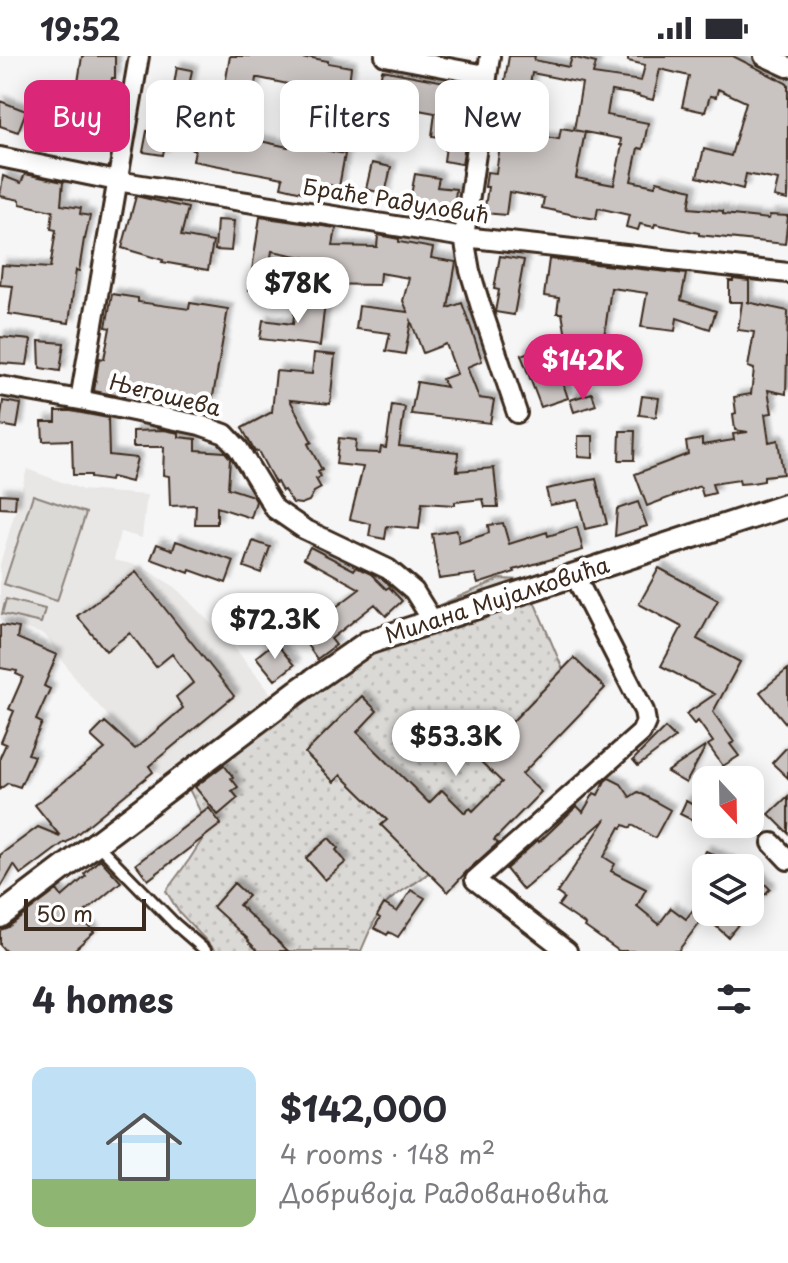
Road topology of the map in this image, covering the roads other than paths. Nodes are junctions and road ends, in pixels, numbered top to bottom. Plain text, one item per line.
1 (139, 56) edge
2 (385, 56) edge
3 (764, 56) edge
4 (488, 65) edge
5 (788, 67) edge
6 (0, 157) edge
7 (117, 181) junction
8 (464, 237) junction
9 (788, 273) edge
10 (0, 386) edge
11 (80, 400) junction
12 (517, 413) dead end
13 (788, 505) edge
14 (574, 574) junction
15 (432, 620) junction
16 (772, 843) dead end
17 (97, 844) junction
18 (788, 860) edge
19 (0, 916) edge
20 (206, 951) edge
21 (567, 951) edge

1 - 7 street
2 - 4 street
3 - 5 street
4 - 8 street
6 - 7 street, Браће Радуловић
7 - 8 street, Браће Радуловић
7 - 11 street
8 - 9 street, Браће Радуловић
8 - 12 street
10 - 11 street, Његошева
11 - 15 street, Његошева
13 - 14 street, Милана Мијалковића
14 - 15 street, Милана Мијалковића
14 - 21 street
15 - 17 street, Милана Мијалковића
16 - 18 street
17 - 19 street, Милана Мијалковића
17 - 20 lane

